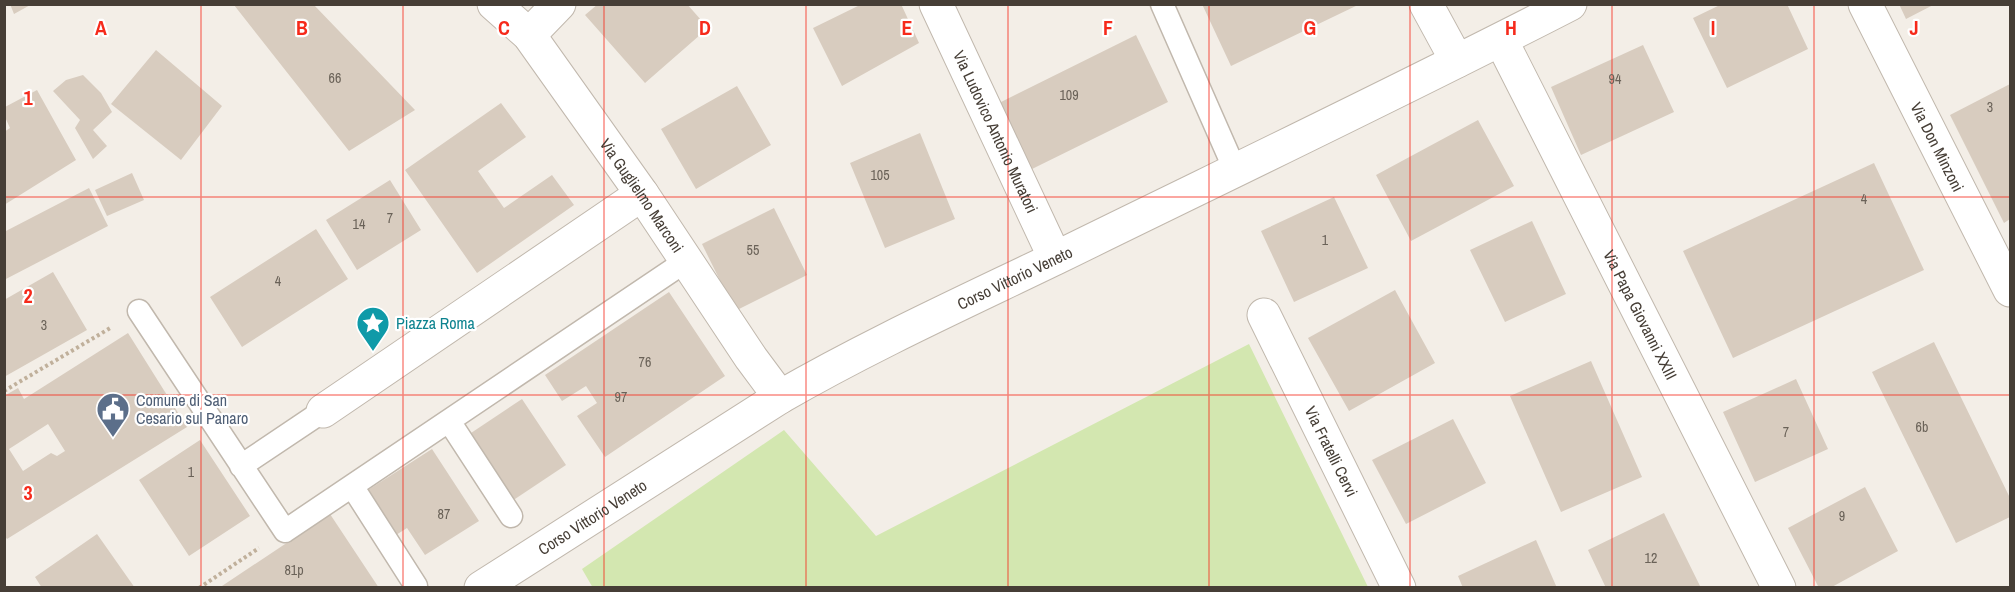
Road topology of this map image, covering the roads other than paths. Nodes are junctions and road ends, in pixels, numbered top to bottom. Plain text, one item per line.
1 (494, 4) edge
2 (559, 4) edge
3 (936, 4) edge
4 (1162, 4) edge
5 (1426, 4) edge
6 (1570, 4) edge
7 (1865, 4) edge
8 (529, 35) junction
9 (1500, 40) junction
10 (1457, 61) junction
11 (1235, 170) junction
12 (642, 194) junction
13 (1055, 258) junction
14 (686, 261) junction
15 (2010, 290) edge
16 (139, 311) road end
17 (1264, 315) dead end
18 (780, 397) junction
19 (323, 411) joint
20 (449, 421) junction
21 (241, 466) junction
22 (352, 486) junction
23 (511, 516) dead end
24 (416, 586) dead end
25 (481, 588) edge
26 (1399, 588) edge
27 (1779, 588) edge

1 - 8 street, Via Guglielmo Marconi
2 - 8 street
3 - 13 street, Via Ludovico Antonio Muratori
4 - 11 lane
5 - 10 street
6 - 9 street, Corso Vittorio Veneto
7 - 15 street, Via Don Minzoni
8 - 12 street, Via Guglielmo Marconi
9 - 10 street, Corso Vittorio Veneto
9 - 27 street, Via Papa Giovanni XXIII
10 - 11 street, Corso Vittorio Veneto
11 - 13 street, Corso Vittorio Veneto
12 - 14 street, Via Guglielmo Marconi
12 - 19 street
13 - 18 street, Corso Vittorio Veneto
14 - 18 street, Via Guglielmo Marconi
14 - 20 lane
16 - 21 lane
17 - 26 street, Via Fratelli Cervi
18 - 25 street, Corso Vittorio Veneto
19 - 21 lane
20 - 22 lane
20 - 23 lane
21 - 22 lane
22 - 24 lane

